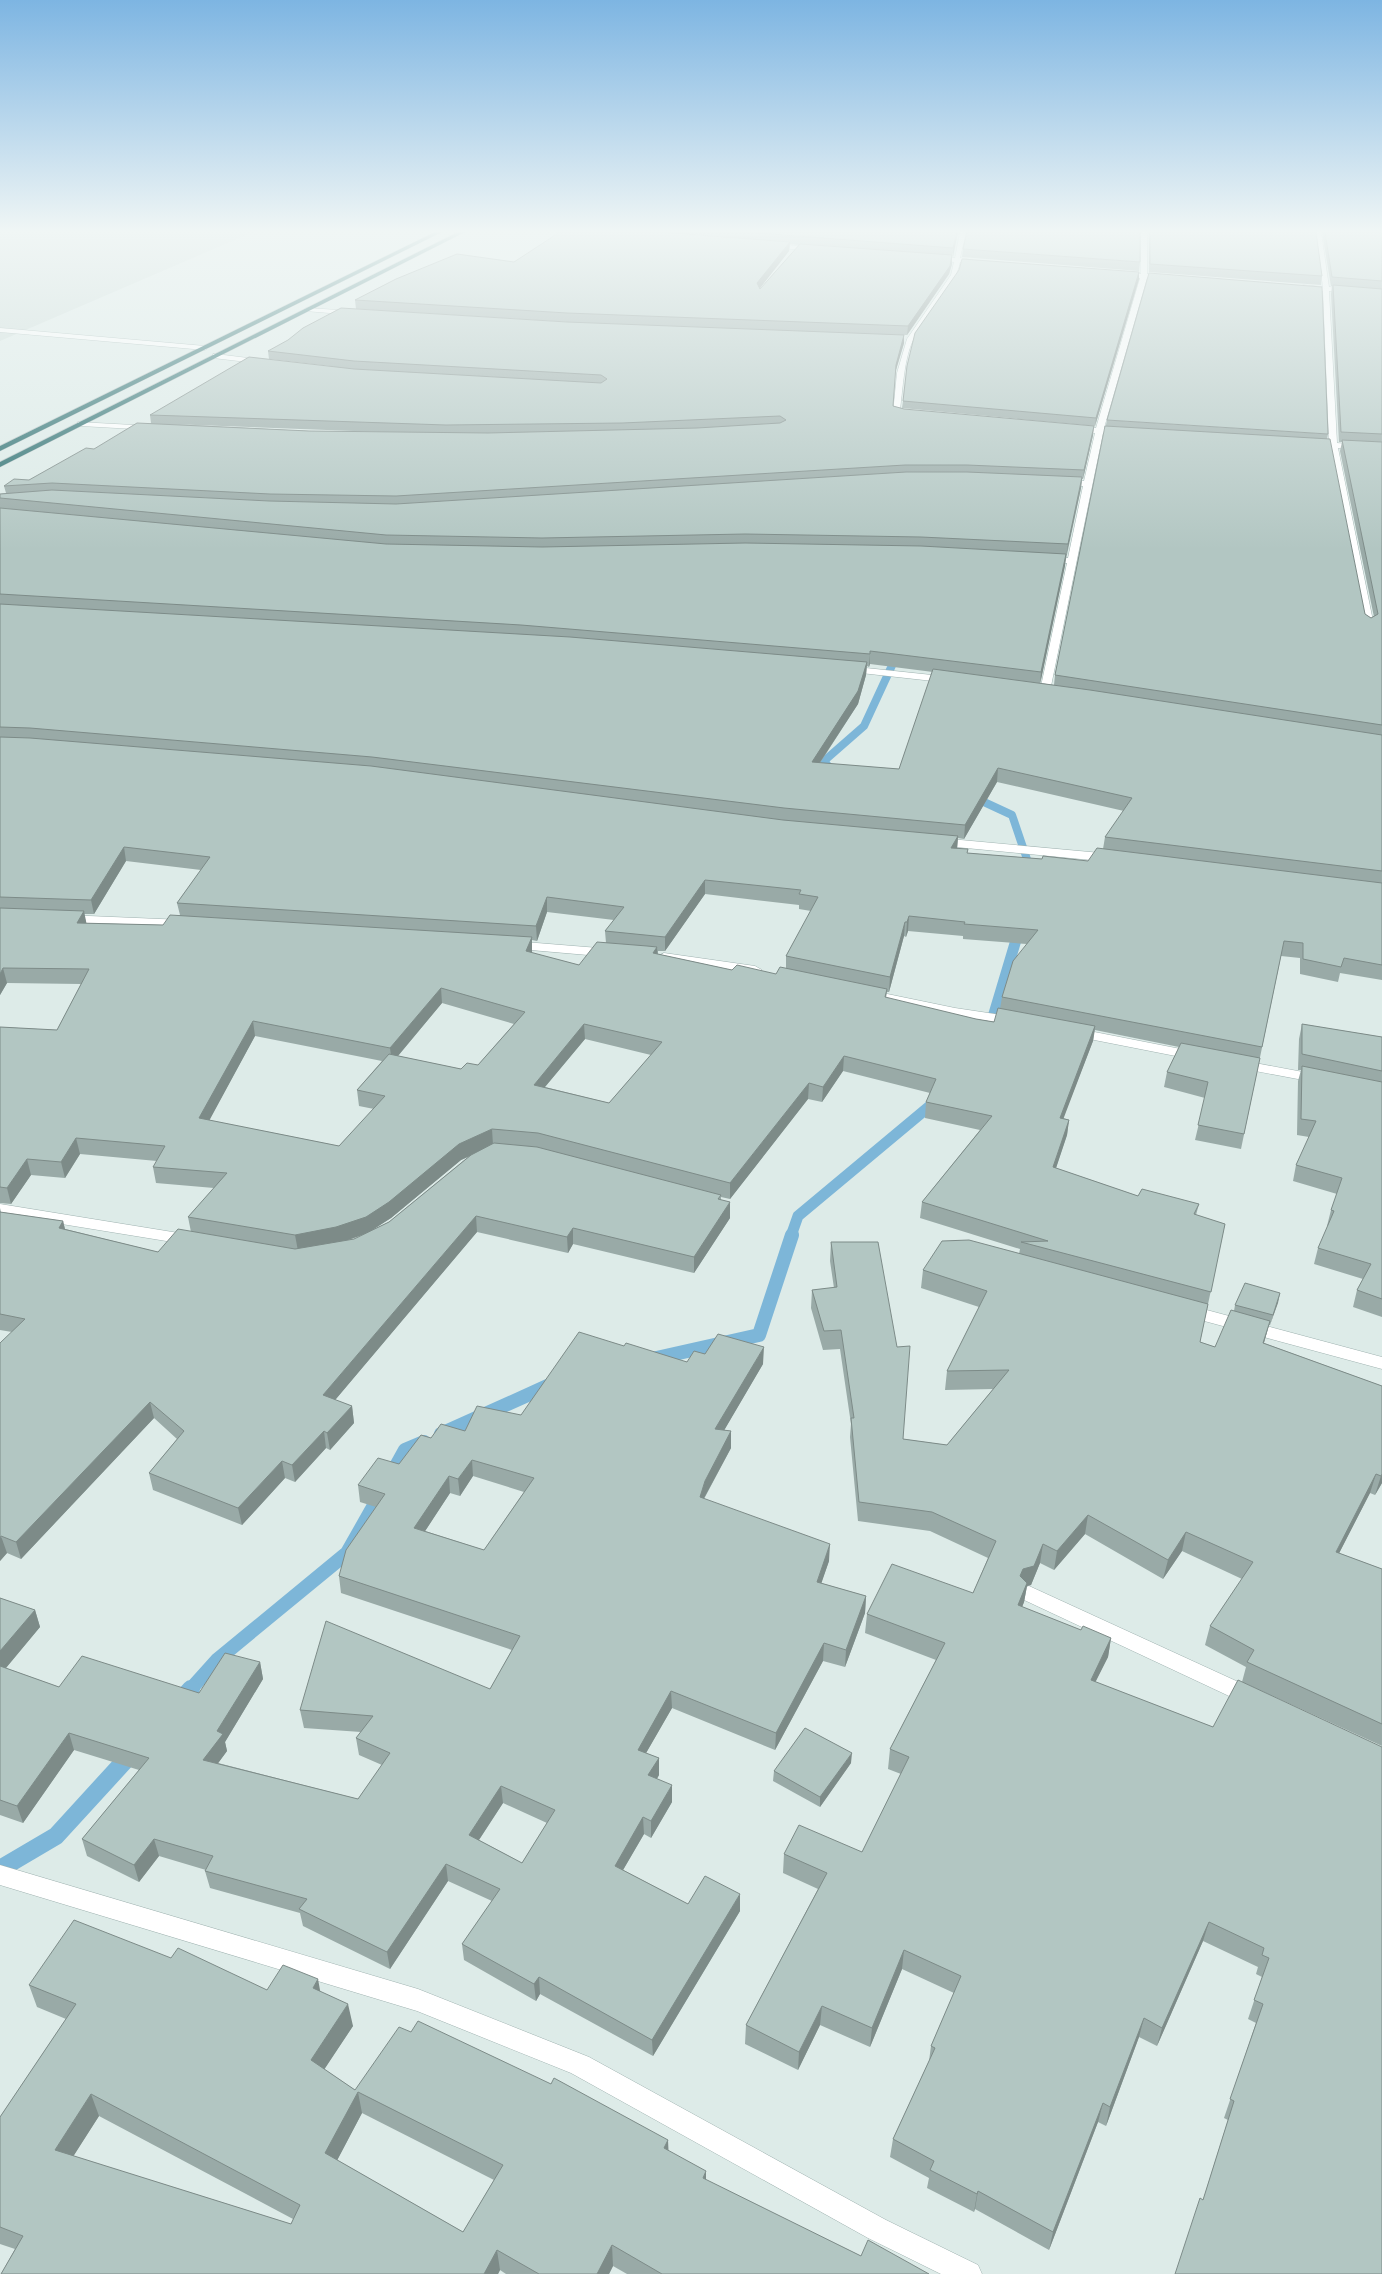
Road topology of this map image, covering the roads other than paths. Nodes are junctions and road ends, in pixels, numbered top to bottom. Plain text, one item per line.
1 (92, 338) edge
2 (225, 338) edge
3 (251, 338) edge
4 (902, 338) edge
5 (1126, 338) edge
6 (1328, 338) edge
7 (910, 339) joint
8 (205, 348) junction
9 (216, 356) junction
10 (272, 363) edge
11 (923, 416) edge
12 (81, 424) junction
13 (160, 428) edge
14 (1070, 428) edge
15 (1099, 431) junction
16 (1128, 432) edge
17 (1304, 443) edge
18 (1333, 445) junction
19 (0, 449) edge
20 (1382, 449) edge
21 (0, 464) edge
22 (1049, 482) edge
23 (1088, 484) junction
24 (1033, 559) edge
25 (1071, 561) junction
26 (1369, 626) edge
27 (837, 668) edge
28 (959, 681) edge
29 (1045, 692) edge
30 (926, 841) edge
31 (1120, 859) edge
32 (49, 918) edge
33 (196, 925) edge
34 (504, 944) edge
35 (628, 954) edge
36 (647, 956) edge
37 (765, 972) edge
38 (859, 992) edge
39 (1024, 1022) edge
40 (1059, 1029) edge
41 (1206, 1057) edge
42 (1225, 1061) edge
43 (1333, 1082) edge
44 (0, 1209) edge
45 (205, 1242) edge
46 (1174, 1307) edge
47 (1382, 1363) edge
48 (1029, 1594) dead end
49 (1264, 1703) edge
50 (0, 1875) edge
51 (969, 2274) edge

1 - 8 street
2 - 8 highway
3 - 9 highway
4 - 7 street
5 - 15 street
6 - 18 street
7 - 11 street
8 - 19 highway
9 - 10 street
9 - 12 highway
12 - 13 street
12 - 21 highway
14 - 15 street
15 - 16 street
15 - 23 street
17 - 18 street
18 - 20 street
18 - 26 street
22 - 23 street
23 - 25 street
24 - 25 street
25 - 29 street
27 - 28 street
30 - 31 street
32 - 33 street
34 - 35 street
36 - 37 street
38 - 39 street
40 - 41 street
42 - 43 street
44 - 45 street
46 - 47 street
48 - 49 street
50 - 51 street

